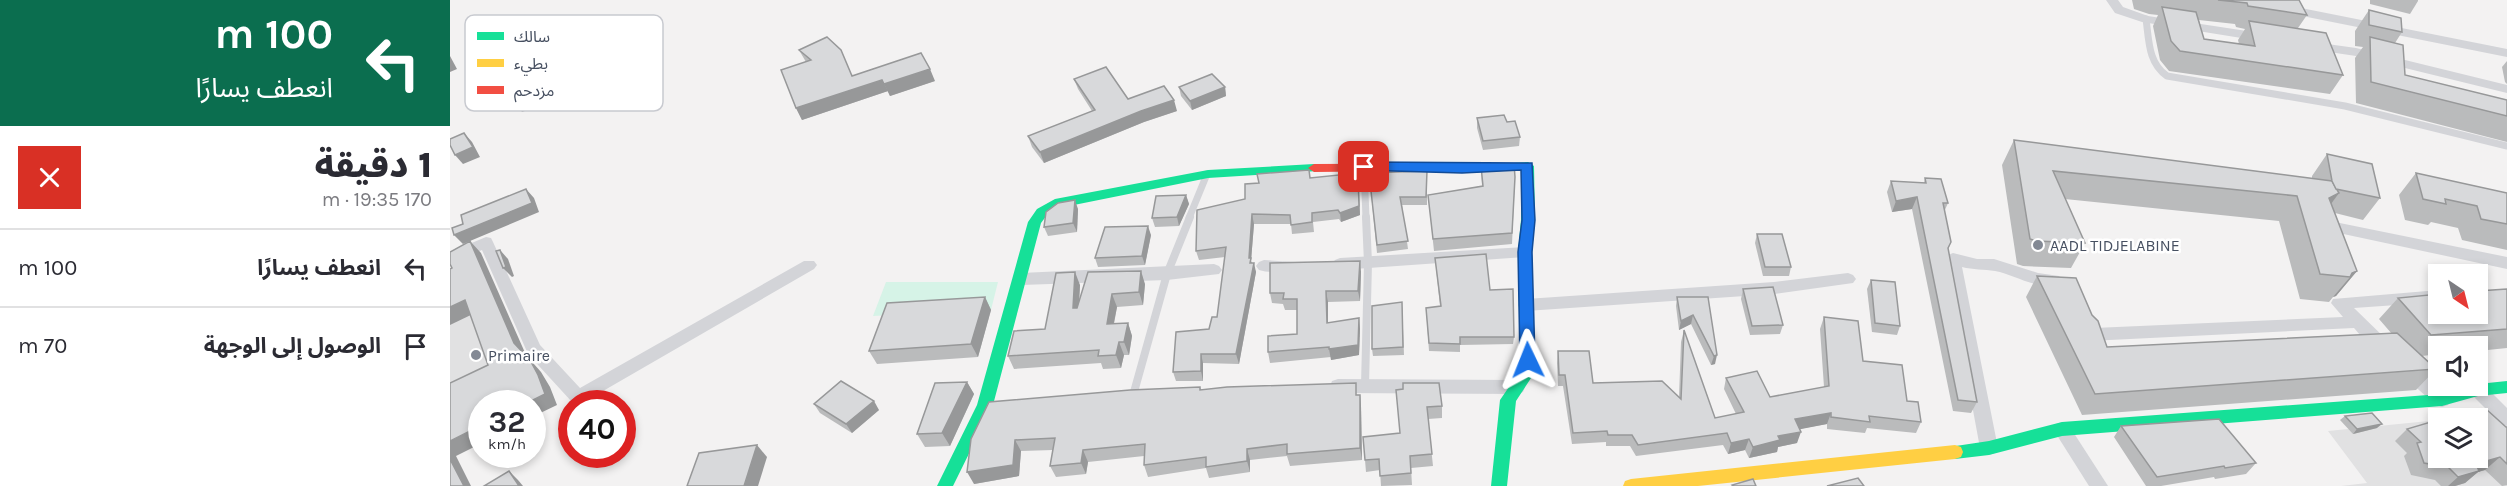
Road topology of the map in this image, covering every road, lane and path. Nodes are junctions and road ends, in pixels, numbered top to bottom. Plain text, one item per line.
1 (2112, 0) edge
2 (2278, 7) edge
3 (2146, 19) junction
4 (2274, 40) edge
5 (2297, 43) edge
6 (2507, 53) edge
7 (2507, 89) edge
8 (2507, 146) edge
9 (1364, 167) junction
10 (1207, 174) junction
11 (2325, 225) edge
12 (1525, 252) junction
13 (450, 258) edge
14 (1368, 263) junction
15 (2507, 263) edge
16 (809, 265) dead end
17 (1264, 267) dead end
18 (1214, 270) dead end
19 (1167, 274) junction
20 (1021, 279) junction
21 (1848, 279) dead end
22 (2071, 291) edge
23 (2428, 297) edge
24 (1526, 305) junction
25 (2080, 313) edge
26 (2356, 322) junction
27 (1365, 385) junction
28 (1319, 386) edge
29 (1517, 387) junction
30 (2507, 387) edge
31 (2488, 389) edge
32 (1157, 391) edge
33 (1128, 392) joint
34 (2456, 396) edge
35 (2484, 396) edge
36 (2442, 400) junction
37 (1008, 403) edge
38 (985, 405) junction
39 (2507, 419) edge
40 (2062, 429) junction
41 (1989, 448) junction
42 (945, 486) edge
43 (1499, 486) edge
44 (1631, 486) edge
45 (2099, 486) edge

1 - 3 street
2 - 6 street
3 - 4 street
3 - 8 lane
5 - 7 street
9 - 10 street
9 - 12 street
9 - 14 lane
10 - 19 lane
10 - 20 street
11 - 15 street
12 - 14 street
12 - 24 street
13 - 16 street
14 - 17 street
14 - 27 lane
18 - 19 street
19 - 20 street
19 - 33 lane
20 - 38 street
21 - 24 street
22 - 41 street
23 - 26 street
24 - 29 street
25 - 26 street
26 - 36 street
27 - 28 street
27 - 29 street
29 - 43 street
30 - 31 street
32 - 33 street
34 - 36 street
35 - 39 street
36 - 40 street
37 - 38 street
38 - 42 street
40 - 41 street
40 - 45 street
41 - 44 street

